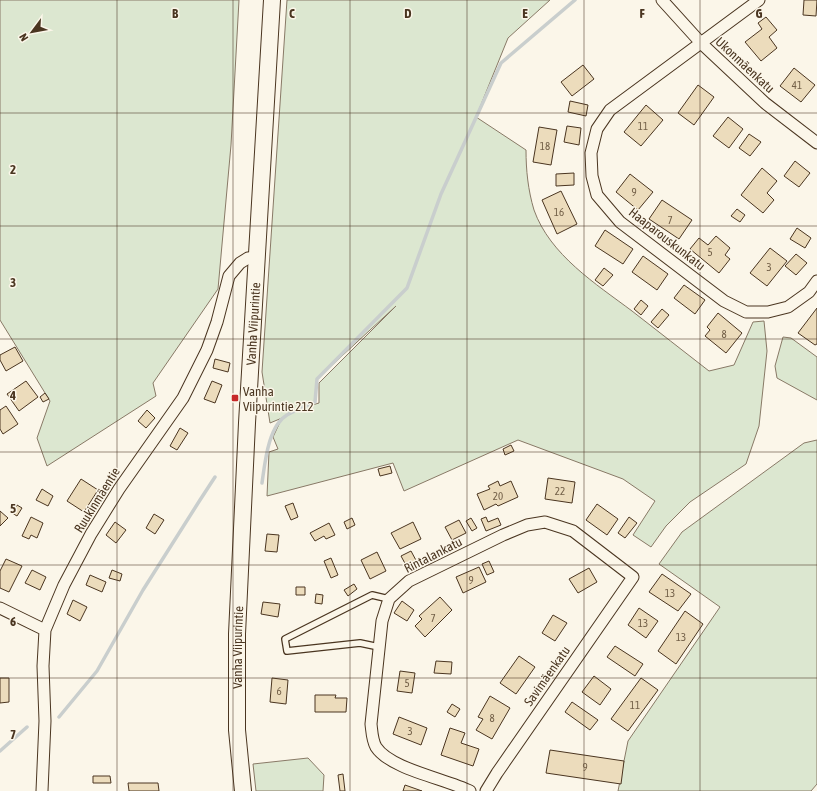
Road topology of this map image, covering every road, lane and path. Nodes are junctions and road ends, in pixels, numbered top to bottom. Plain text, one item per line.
1 (272, 0) edge
2 (662, 0) edge
3 (759, 0) edge
4 (701, 43) junction
5 (817, 143) edge
6 (257, 257) junction
7 (817, 281) edge
8 (632, 577) joint
9 (389, 599) junction
10 (0, 608) edge
11 (45, 630) junction
12 (379, 646) junction
13 (42, 791) edge
14 (243, 791) edge
15 (470, 791) edge
16 (486, 791) edge

1 - 6 street, Vanha Viipurintie
2 - 4 street, Ukonmäenkatu
3 - 4 street, Haaparouskunkatu
4 - 5 street, Ukonmäenkatu
4 - 7 street, Haaparouskunkatu
6 - 11 street, Ruukinmäentie
6 - 14 street, Vanha Viipurintie
8 - 9 street, Rintalankatu
8 - 16 street, Savimäenkatu
9 - 12 street
9 - 12 lane
10 - 11 street
11 - 13 street, Ruukinmäentie
12 - 15 street

